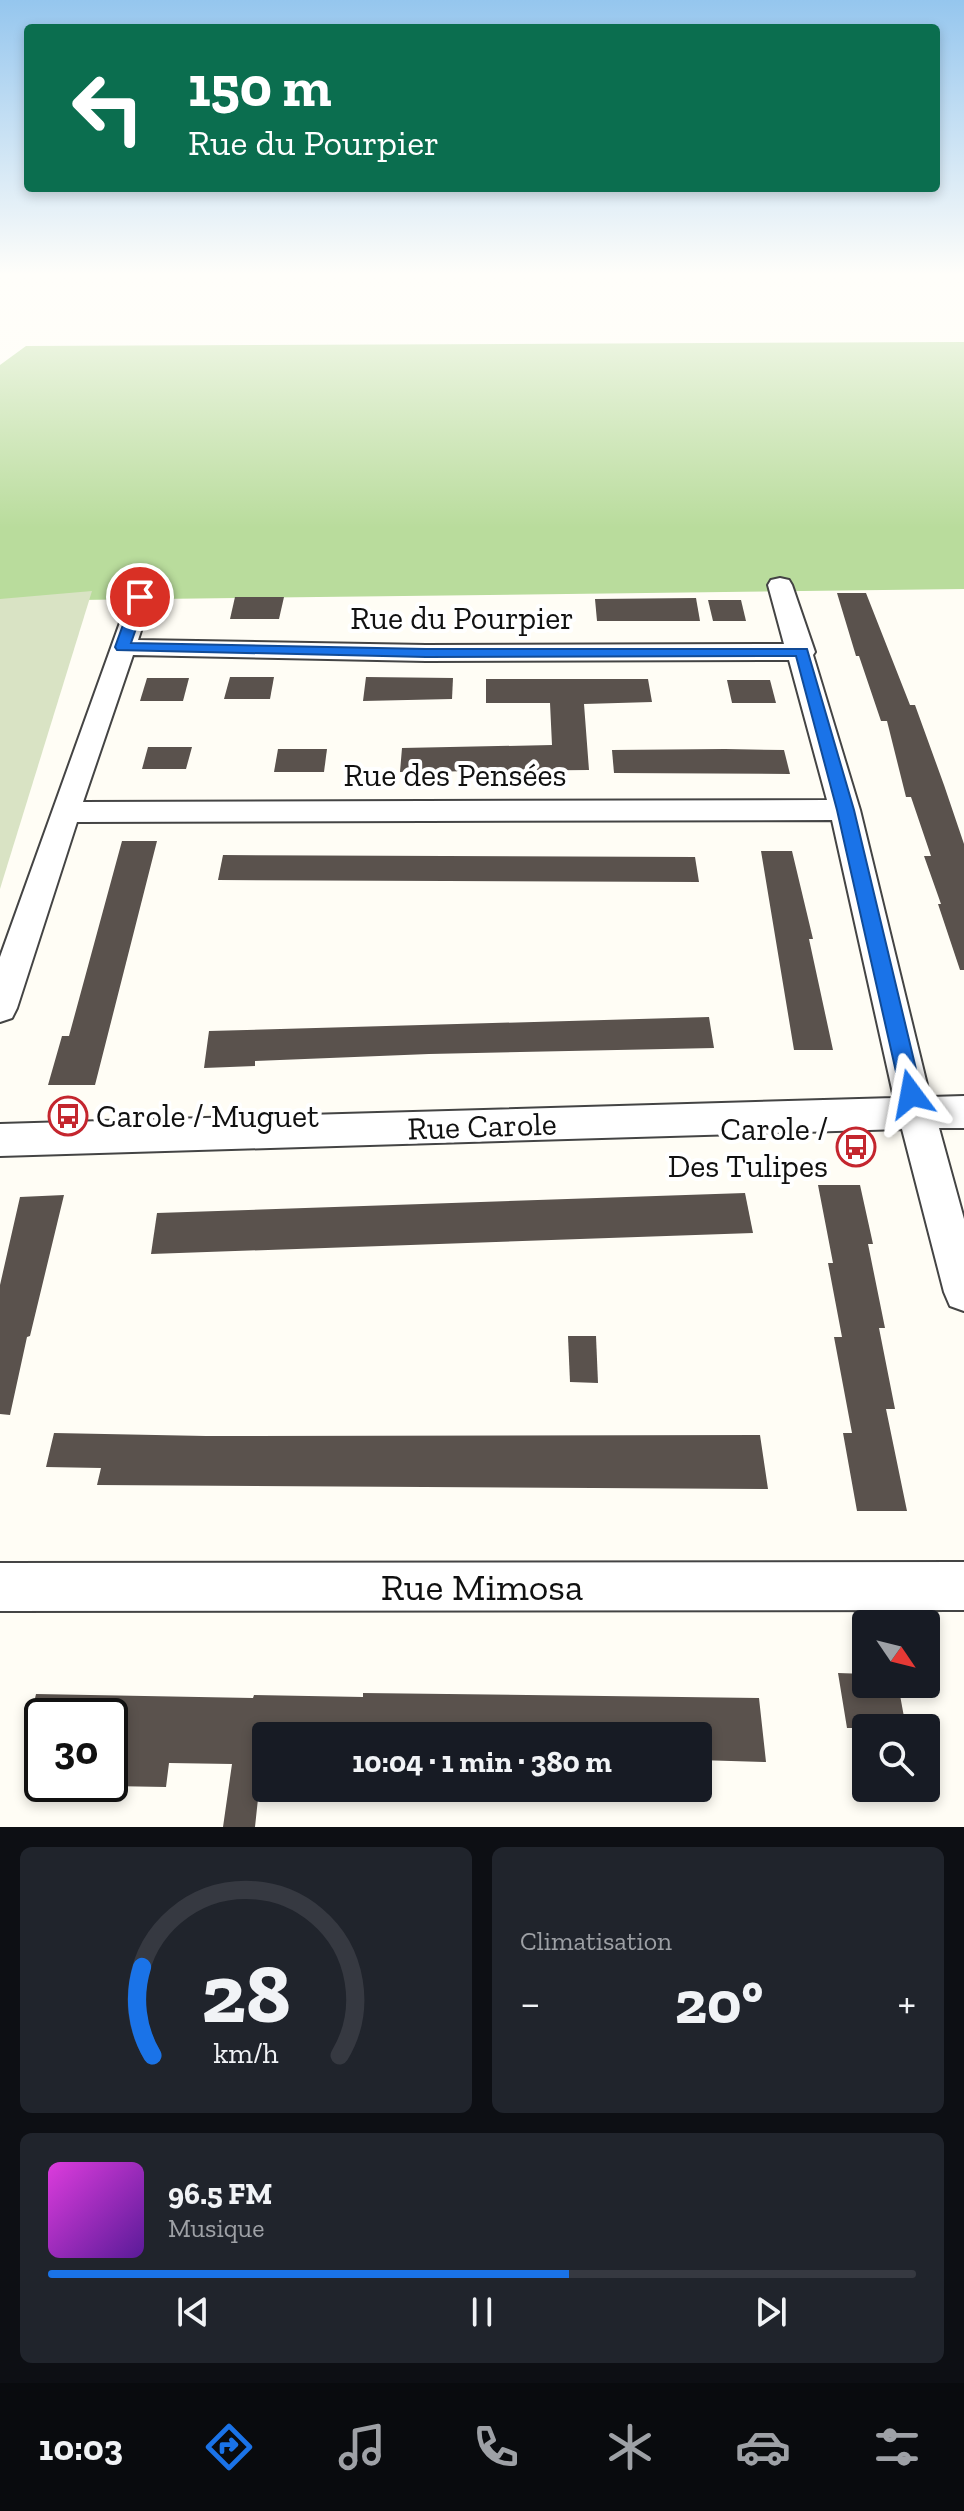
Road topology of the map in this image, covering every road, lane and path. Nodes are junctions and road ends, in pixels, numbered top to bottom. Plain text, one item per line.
1 (780, 585) dead end
2 (140, 597) dead end
3 (122, 647) junction
4 (802, 652) junction
5 (845, 810) junction
6 (65, 812) junction
7 (0, 1008) edge
8 (964, 1112) edge
9 (916, 1113) junction
10 (0, 1140) edge
11 (964, 1292) edge
12 (964, 1586) edge
13 (0, 1587) edge

1 - 4 street
2 - 3 street
3 - 4 street, Rue du Pourpier
3 - 6 street
4 - 5 street
5 - 6 street, Rue des Pensées
5 - 9 street
6 - 7 street
8 - 9 street, Rue Carole
9 - 10 street, Rue Carole
9 - 11 street
12 - 13 street, Rue Mimosa

